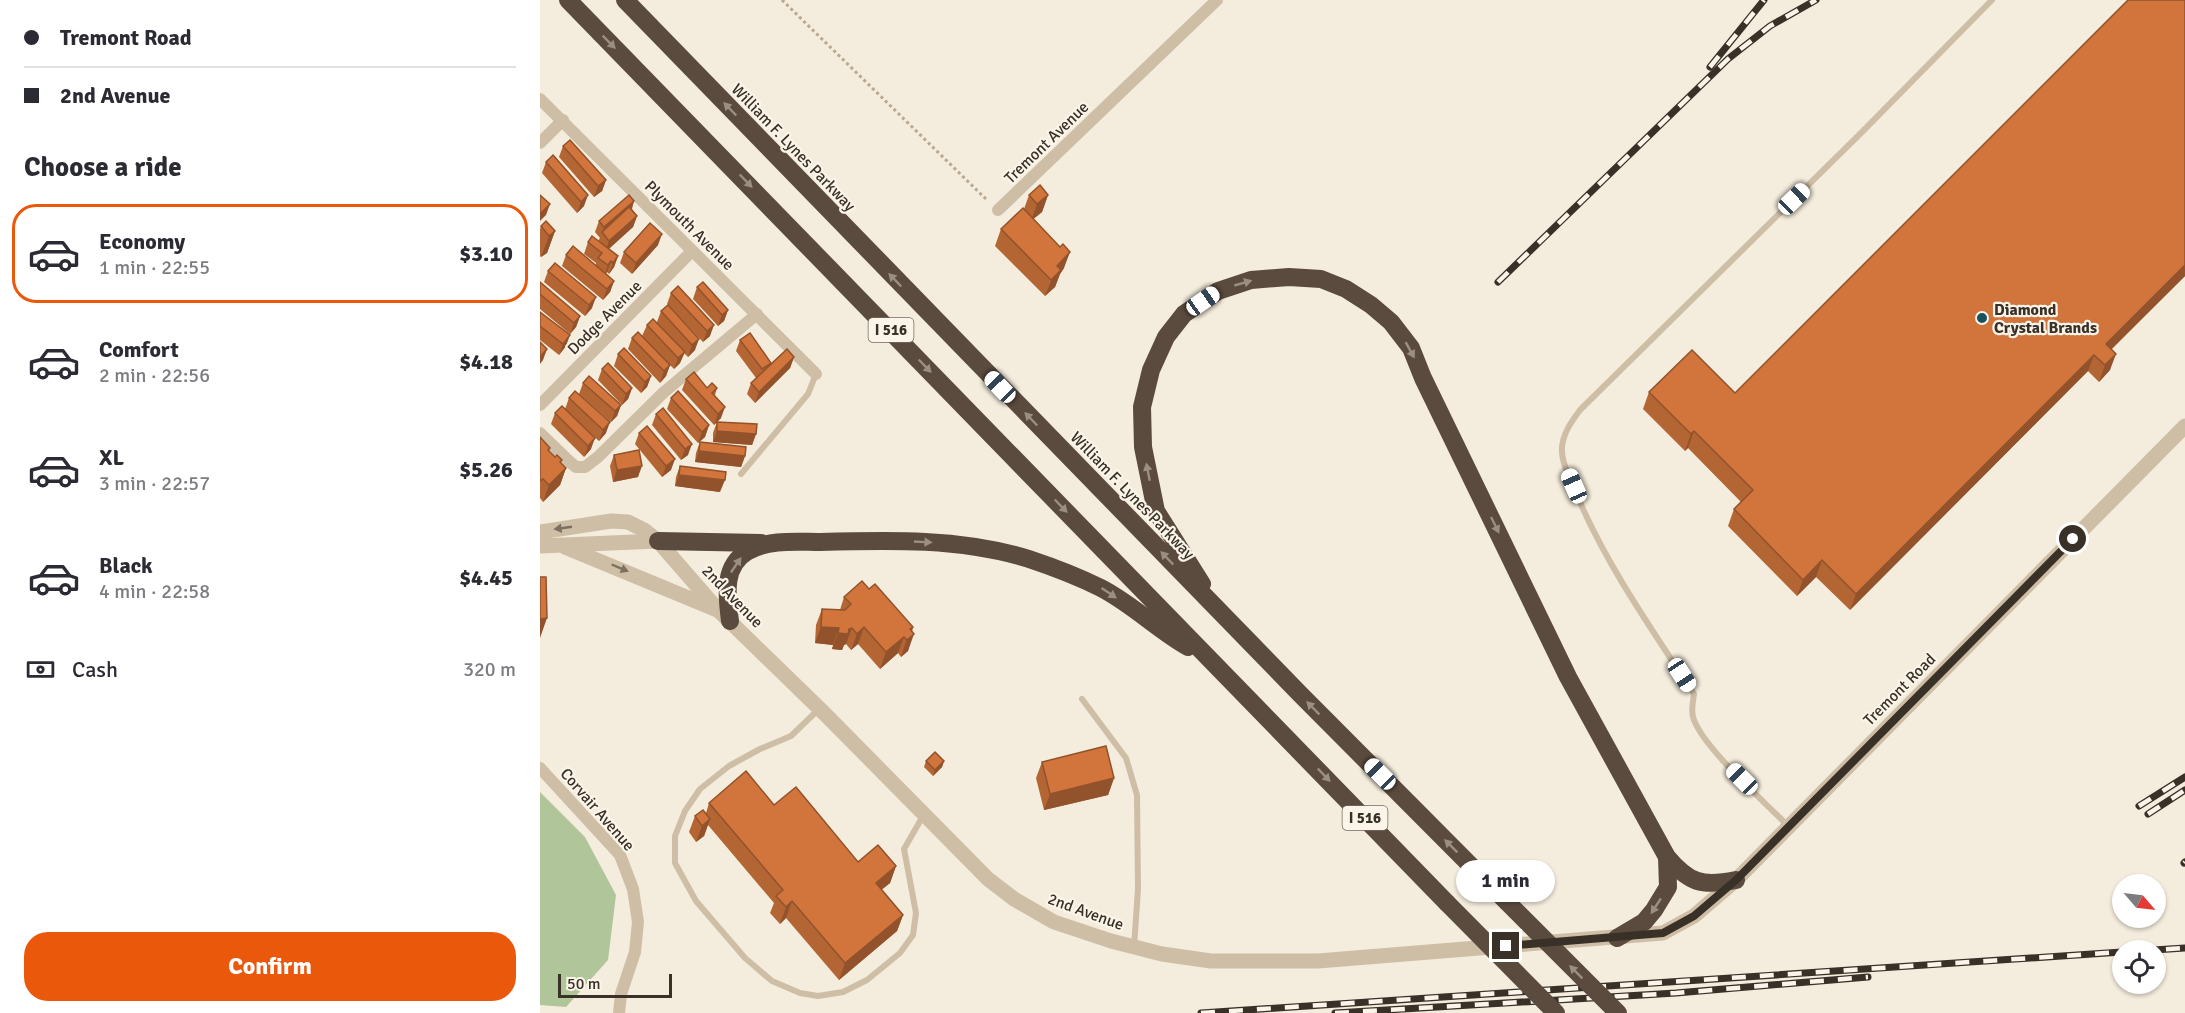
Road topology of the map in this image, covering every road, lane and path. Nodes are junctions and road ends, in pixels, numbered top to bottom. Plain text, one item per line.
1 (568, 0) edge
2 (625, 0) edge
3 (782, 0) edge
4 (1216, 0) edge
5 (1992, 0) edge
6 (540, 99) edge
7 (562, 120) junction
8 (540, 143) edge
9 (999, 210) joint
10 (692, 251) junction
11 (757, 314) junction
12 (816, 374) joint
13 (540, 405) edge
14 (2185, 426) edge
15 (540, 433) edge
16 (741, 474) dead end
17 (540, 532) edge
18 (658, 541) junction
19 (769, 543) junction
20 (540, 546) edge
21 (566, 547) junction
22 (724, 615) junction
23 (1223, 615) junction
24 (1213, 662) junction
25 (1082, 699) dead end
26 (819, 708) junction
27 (540, 768) edge
28 (924, 815) junction
29 (1789, 826) junction
30 (1667, 857) junction
31 (1736, 880) junction
32 (1617, 938) junction
33 (1134, 947) junction
34 (619, 1013) edge
35 (1556, 1013) edge
36 (1618, 1013) edge

1 -> 24 highway, I 516
23 -> 2 highway, William F. Lynes Parkway / I 516
3 - 9 path
4 - 9 street, Tremont Avenue
5 - 29 lane
6 - 7 street, Plymouth Avenue
7 - 8 street
7 - 10 street, Plymouth Avenue
10 - 11 street, Plymouth Avenue
10 - 13 street, Dodge Avenue
11 - 12 street, Plymouth Avenue
11 - 15 street
12 - 16 lane
14 - 29 street, Tremont Road
18 -> 17 street
18 - 19 highway
18 - 21 street
18 - 22 street, 2nd Avenue
22 -> 19 highway
19 -> 24 highway
20 - 21 street
21 -> 22 street
22 - 26 street, 2nd Avenue
23 -> 30 highway
36 -> 23 highway, William F. Lynes Parkway / I 516, bridge
24 -> 35 highway, I 516, bridge
25 - 33 lane
26 - 28 street, 2nd Avenue
26 - 28 lane
27 - 34 street, Corvair Avenue
28 - 33 street, 2nd Avenue
29 - 31 street, Tremont Road
30 - 31 highway
30 -> 32 highway
31 - 32 street, Tremont Road
32 - 33 street, 2nd Avenue

